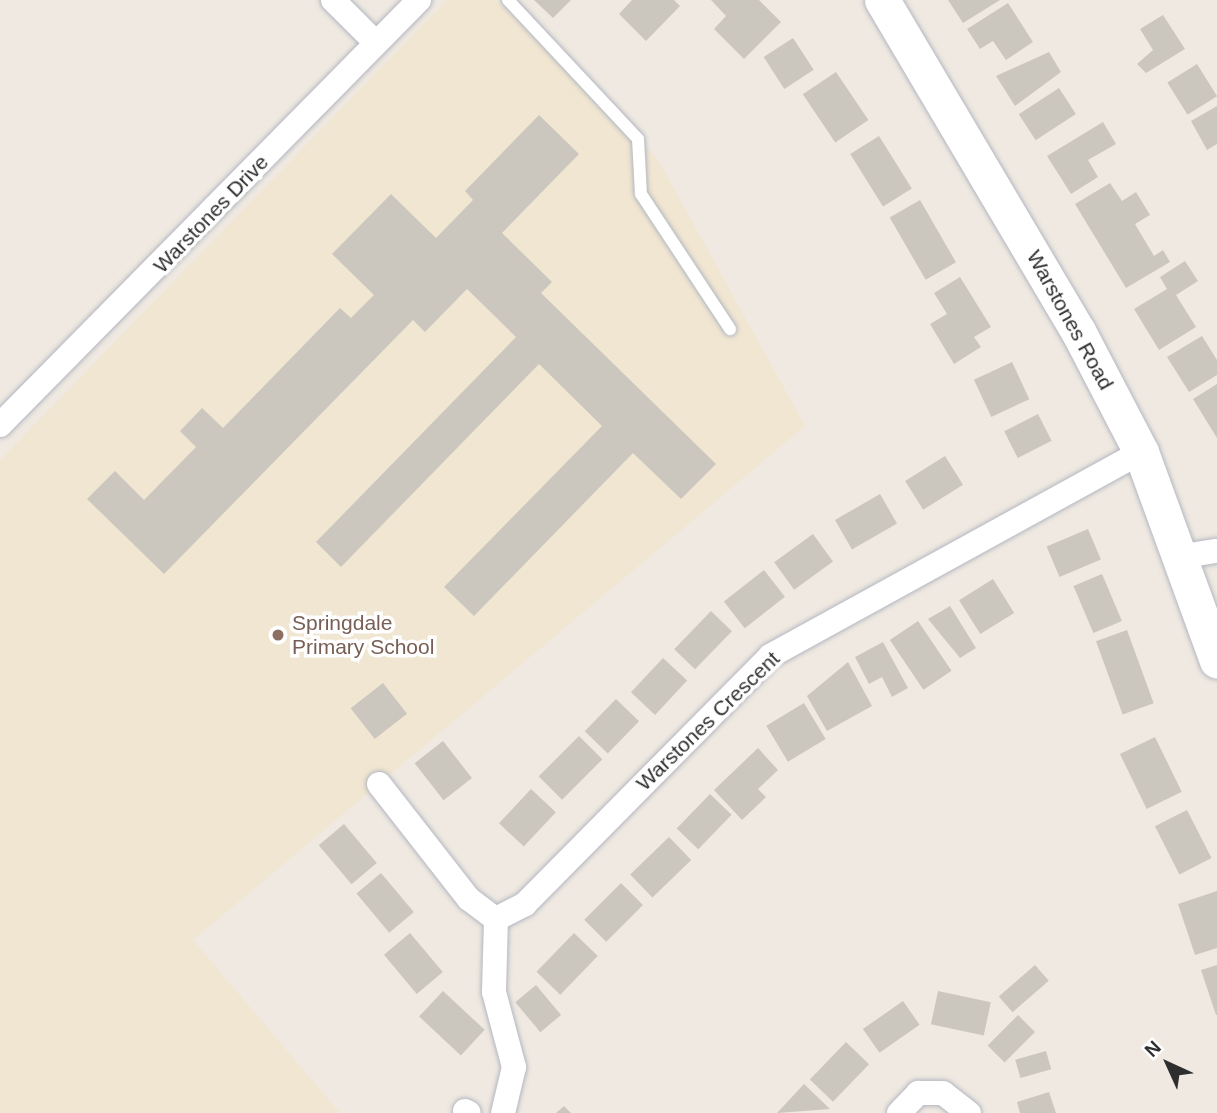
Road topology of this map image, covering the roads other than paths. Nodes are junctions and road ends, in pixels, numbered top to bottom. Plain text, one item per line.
1 (333, 0) edge
2 (419, 0) edge
3 (508, 0) edge
4 (882, 0) edge
5 (376, 43) junction
6 (730, 329) dead end
7 (0, 425) edge
8 (1141, 452) junction
9 (1200, 554) edge
10 (1217, 661) edge
11 (379, 784) dead end
12 (496, 919) junction
13 (503, 1113) edge
14 (899, 1113) edge
15 (969, 1113) edge

1 - 5 street
2 - 5 street, Warstones Drive
3 - 6 lane
4 - 8 street, Warstones Road
5 - 7 street, Warstones Drive
8 - 9 street, Warstones Road
8 - 12 street, Warstones Crescent
9 - 10 street, Warstones Road
11 - 12 street
12 - 13 street
14 - 15 street

